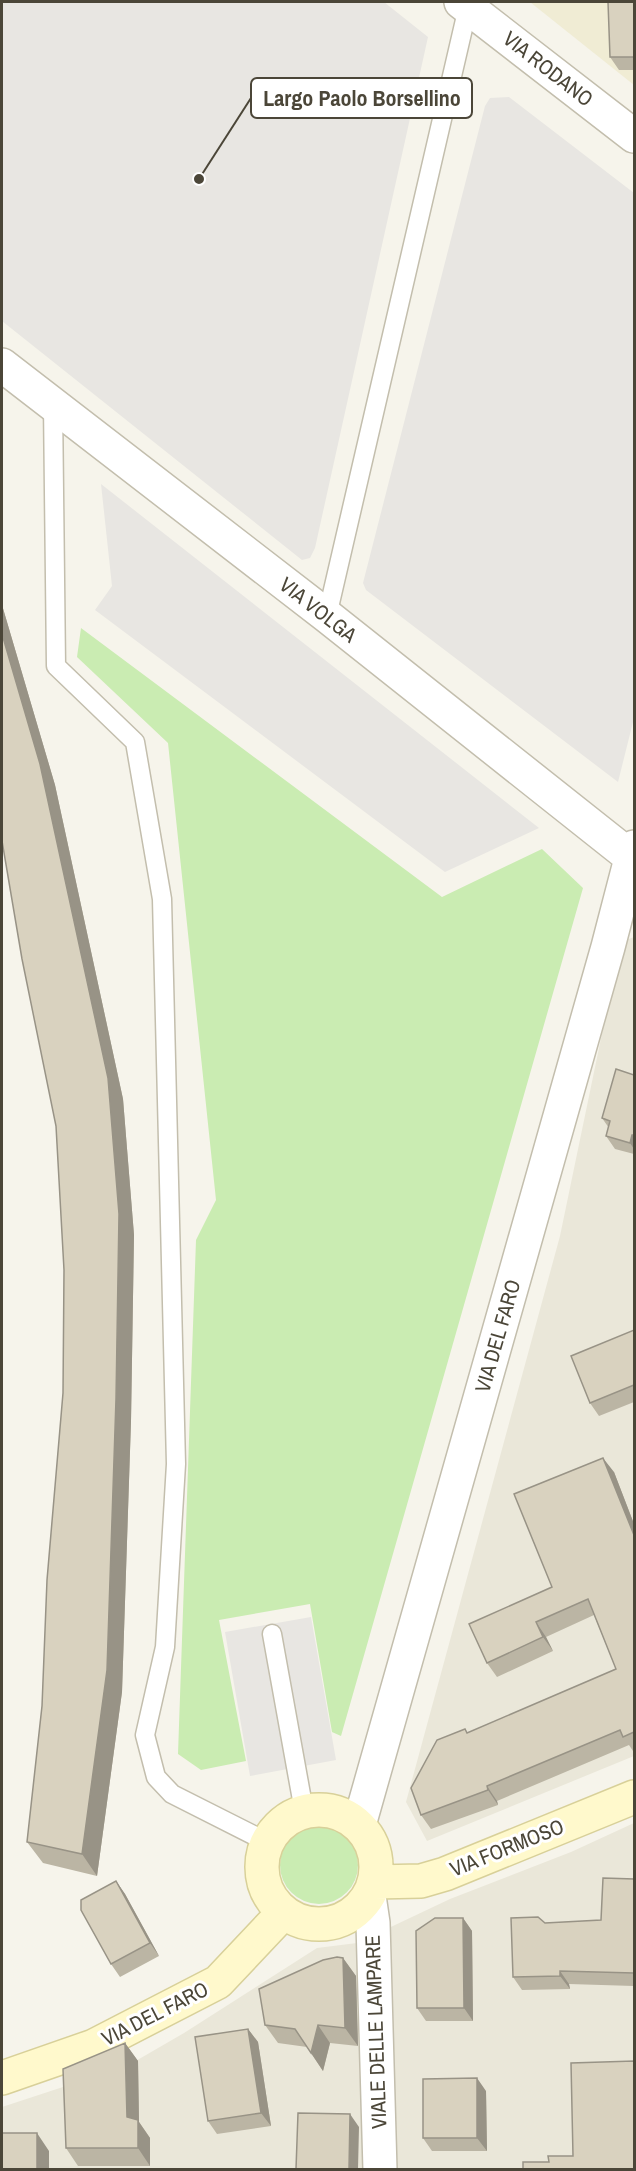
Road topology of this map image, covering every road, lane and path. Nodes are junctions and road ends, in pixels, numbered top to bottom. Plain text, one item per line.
1 (465, 4) edge
2 (634, 136) edge
3 (2, 365) edge
4 (53, 404) junction
5 (327, 616) junction
6 (633, 853) edge
7 (621, 942) edge
8 (272, 1634) dead end
9 (634, 1797) edge
10 (304, 1811) junction
11 (359, 1825) junction
12 (267, 1842) junction
13 (372, 1889) junction
14 (284, 1912) junction
15 (2, 2078) edge
16 (380, 2169) edge

1 - 2 street, VIA RODANO
1 - 5 lane
3 - 4 street, VIA VOLGA
4 - 5 street, VIA VOLGA
4 - 12 lane
5 - 6 street, VIA VOLGA
6 - 7 street, VIA DEL FARO
7 - 11 street, VIA DEL FARO
8 - 10 lane
9 - 13 street, VIA FORMOSO
10 - 11 street
10 - 12 street
11 - 13 street
12 - 14 street
13 - 14 street
13 - 16 street, VIALE DELLE LAMPARE
14 - 15 street, VIA DEL FARO

